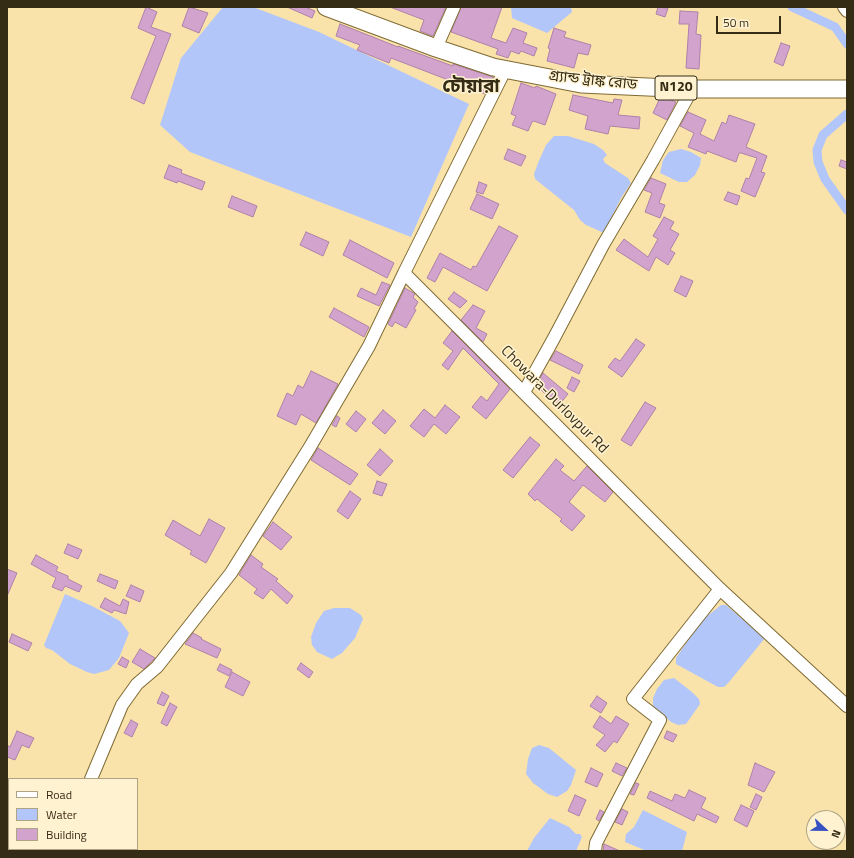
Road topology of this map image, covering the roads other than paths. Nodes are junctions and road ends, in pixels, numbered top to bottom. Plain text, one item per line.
1 (326, 7) edge
2 (454, 7) edge
3 (844, 7) edge
4 (847, 11) edge
5 (436, 48) junction
6 (505, 70) junction
7 (692, 89) junction
8 (847, 89) edge
9 (404, 273) junction
10 (524, 392) junction
11 (720, 589) junction
12 (847, 706) edge
13 (91, 778) edge
14 (595, 851) edge

1 - 5 highway, গ্র্যান্ড ট্রাঙ্ক রোড / N120
2 - 5 street
3 - 4 street
5 - 6 highway, গ্র্যান্ড ট্রাঙ্ক রোড / N120
6 - 7 highway, গ্র্যান্ড ট্রাঙ্ক রোড / N120
6 - 9 street
7 - 8 highway, গ্র্যান্ড ট্রাঙ্ক রোড / N120
7 - 10 street
9 - 10 street, Chowara-Durlovpur Rd
9 - 13 street
10 - 11 street, Chowara-Durlovpur Rd
11 - 12 street, Chowara-Durlovpur Rd
11 - 14 street

